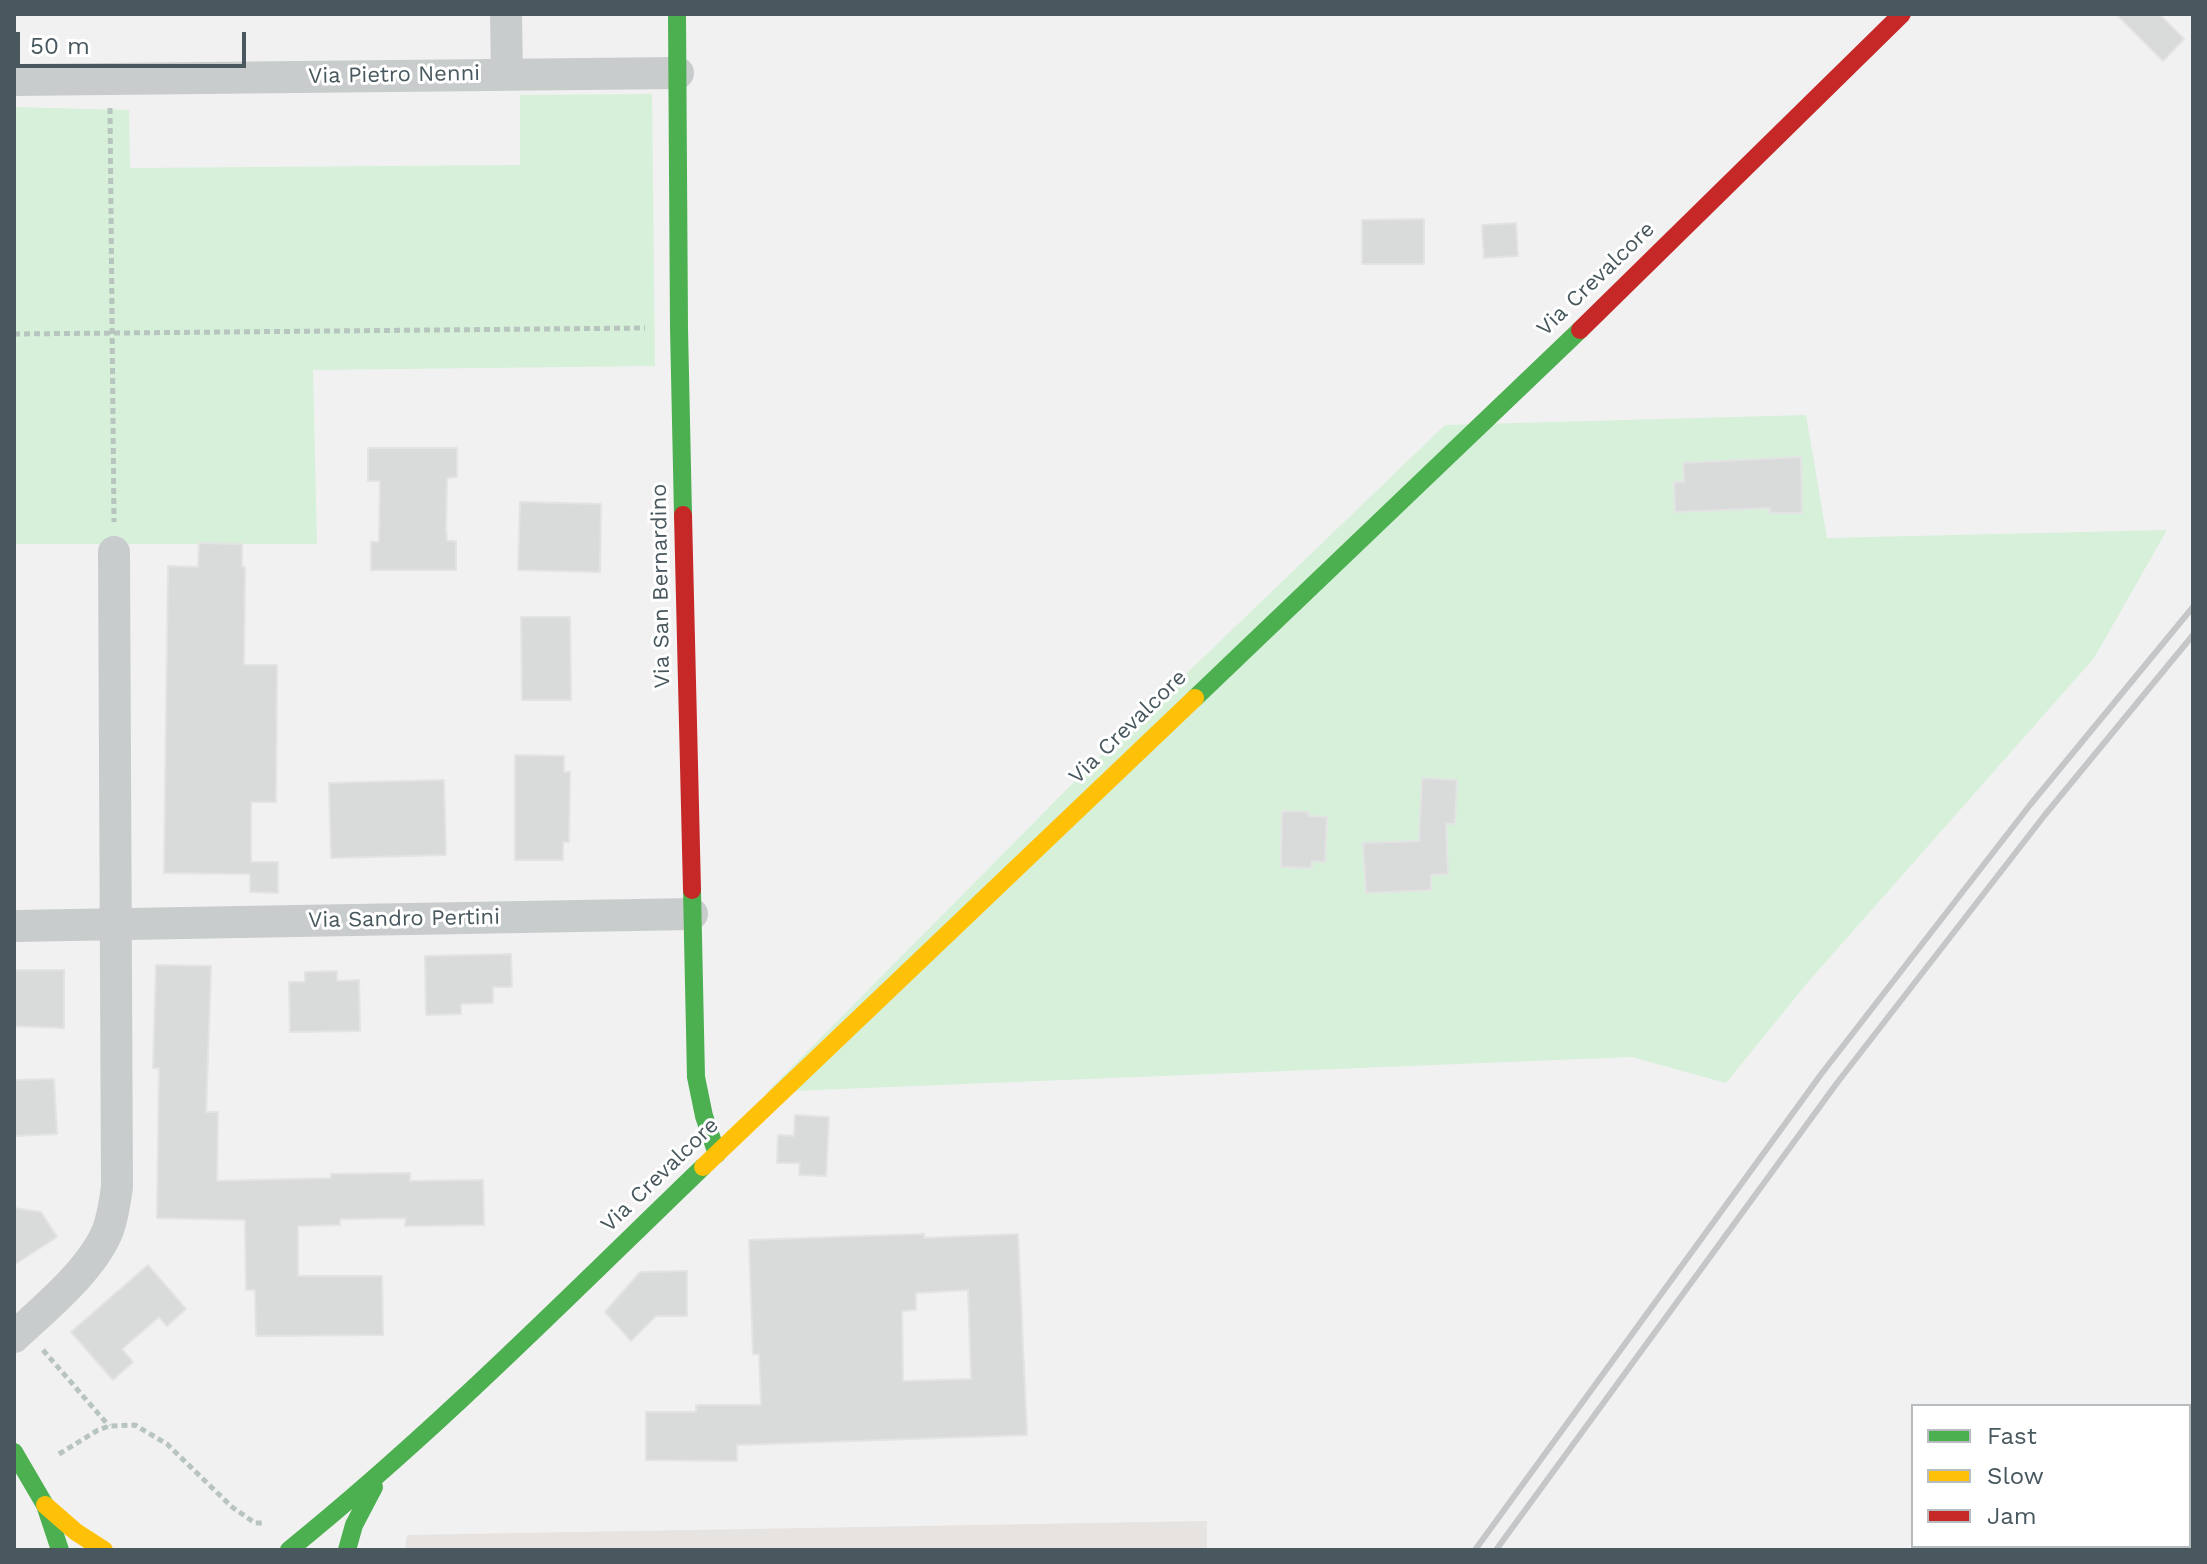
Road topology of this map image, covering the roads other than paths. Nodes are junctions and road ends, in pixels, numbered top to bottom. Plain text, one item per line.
1 (506, 14) edge
2 (677, 14) edge
3 (1902, 14) edge
4 (678, 73) junction
5 (507, 74) junction
6 (14, 80) edge
7 (114, 552) road end
8 (692, 914) junction
9 (116, 924) junction
10 (14, 926) edge
11 (717, 1154) junction
12 (19, 1333) edge
13 (14, 1452) edge
14 (383, 1470) junction
15 (45, 1505) junction
16 (60, 1550) edge
17 (104, 1550) edge
18 (289, 1550) edge
19 (347, 1550) edge

1 - 5 street
2 - 4 main road, Via San Bernardino
3 - 11 main road, Via Crevalcore
4 - 5 street, Via Pietro Nenni
4 - 8 main road, Via San Bernardino
5 - 6 street, Via Pietro Nenni
7 - 9 street
8 - 9 street, Via Sandro Pertini
8 - 11 main road, Via San Bernardino
9 - 10 street, Via Sandro Pertini
9 - 12 street
11 - 14 main road, Via Crevalcore
13 - 15 main road
14 - 18 main road, Via Crevalcore
14 - 19 main road, Via Crevalcore
15 - 16 main road
15 - 17 main road

